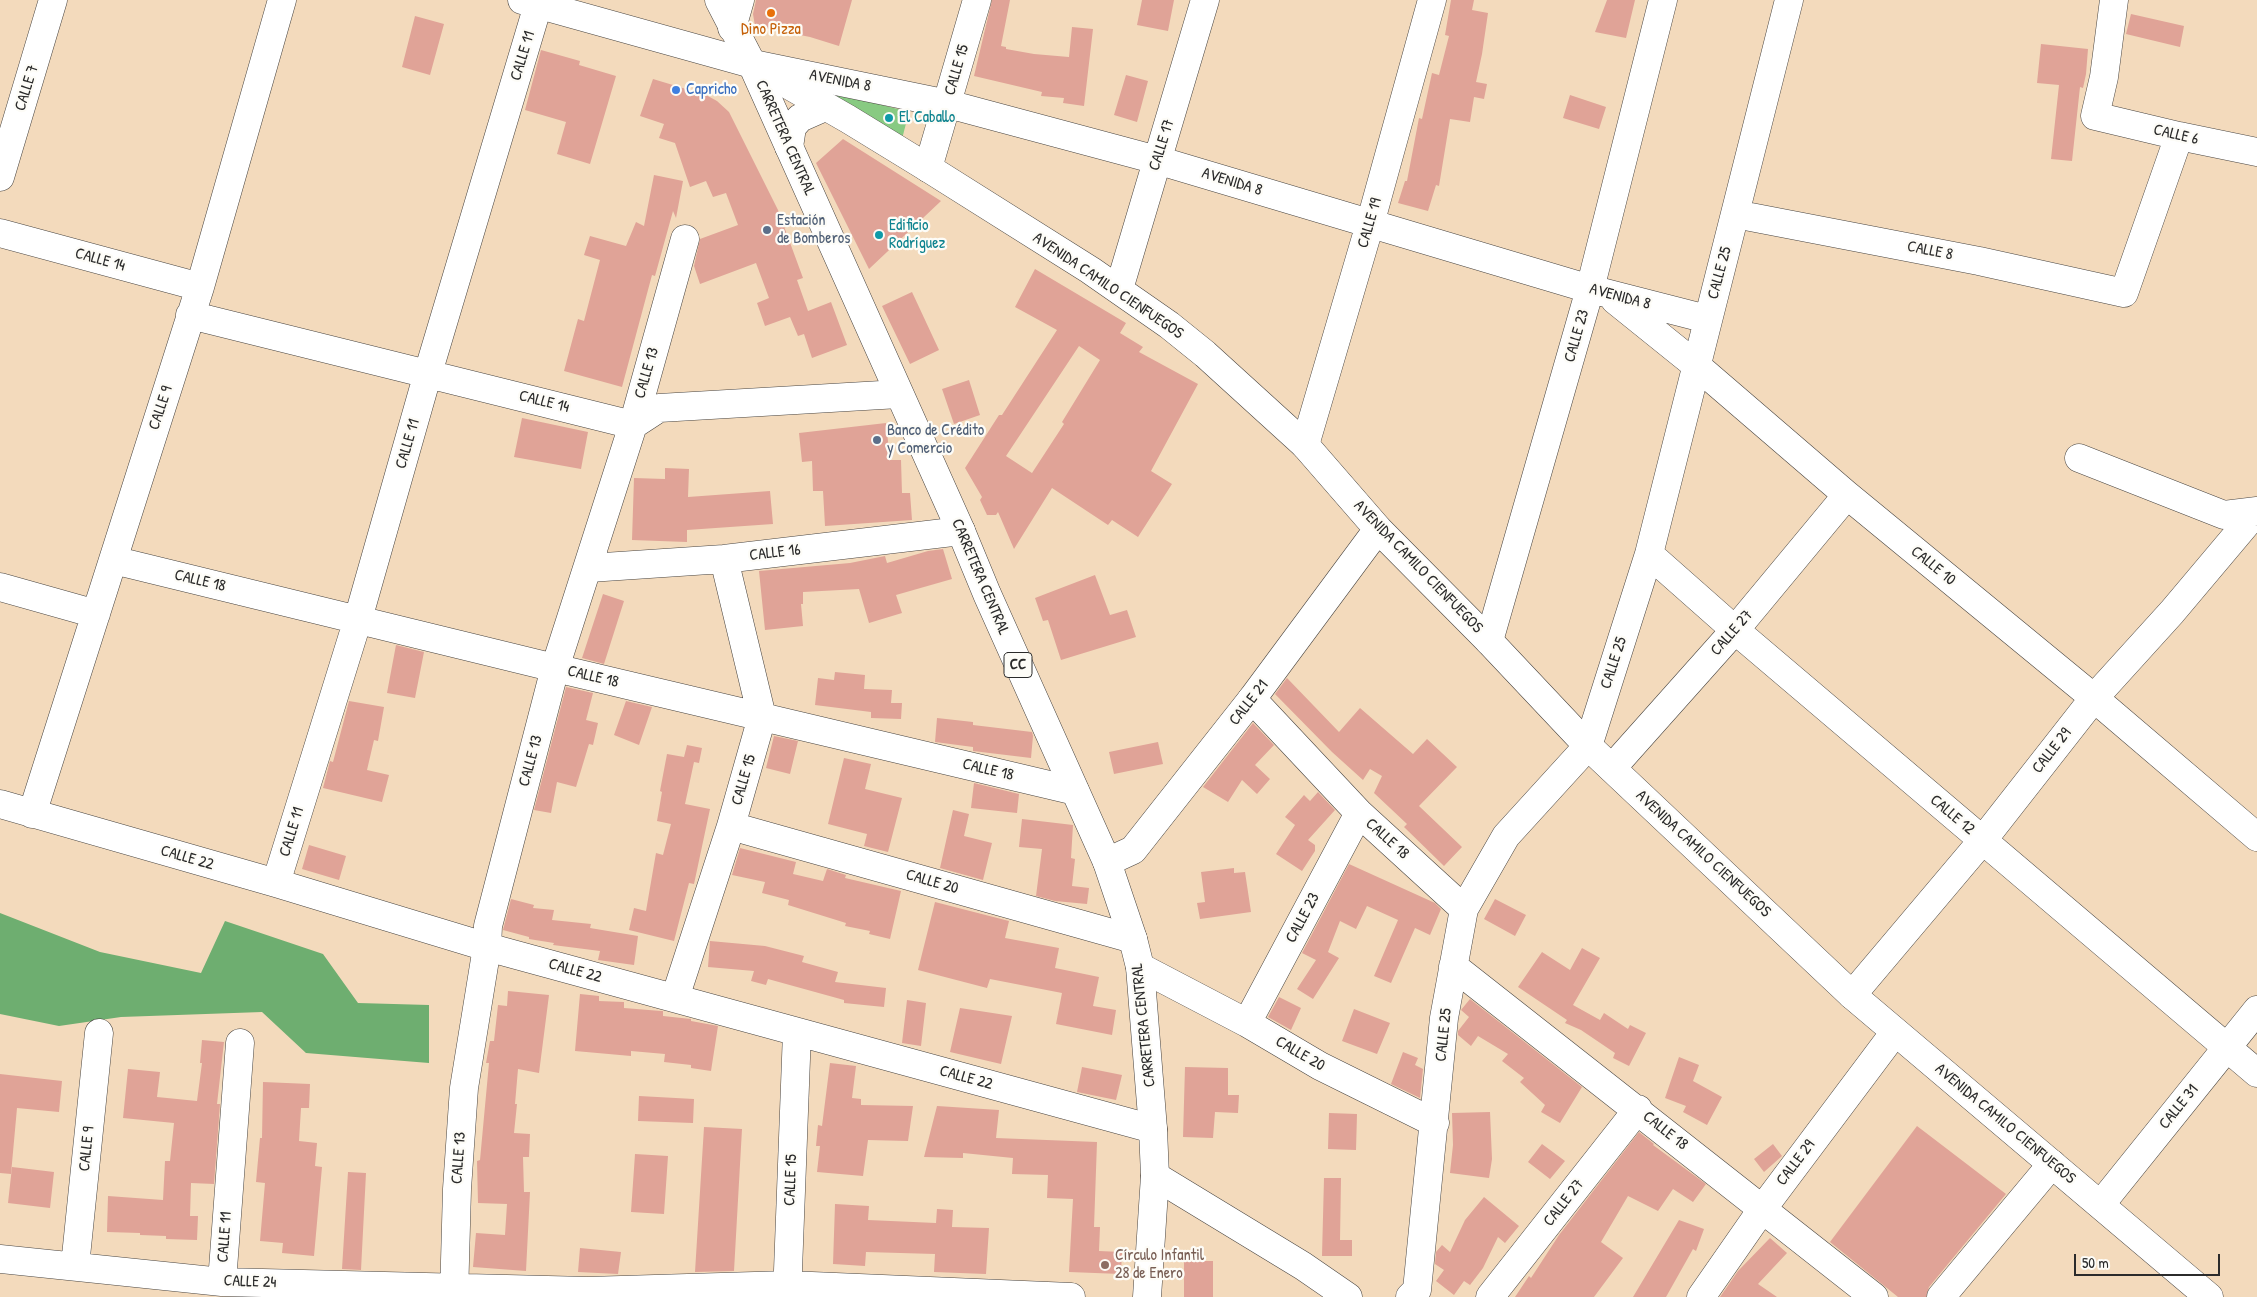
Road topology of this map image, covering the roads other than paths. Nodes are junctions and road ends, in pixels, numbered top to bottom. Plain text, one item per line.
1 (53, 0) edge
2 (282, 0) edge
3 (719, 0) edge
4 (740, 0) edge
5 (977, 0) edge
6 (1205, 0) edge
7 (1432, 0) edge
8 (1663, 0) edge
9 (1789, 0) edge
10 (2114, 0) edge
11 (530, 2) edge
12 (732, 28) junction
13 (752, 64) junction
14 (948, 104) junction
15 (825, 107) junction
16 (2179, 136) junction
17 (789, 147) junction
18 (2257, 152) edge
19 (1157, 160) junction
20 (928, 168) junction
21 (0, 176) edge
22 (1736, 214) junction
23 (1370, 224) junction
24 (0, 233) edge
25 (684, 239) dead end
26 (200, 287) junction
27 (1119, 289) junction
28 (1599, 292) junction
29 (190, 315) junction
30 (1707, 319) junction
31 (1697, 366) junction
32 (428, 372) junction
33 (899, 394) junction
34 (633, 425) junction
35 (1305, 444) junction
36 (2079, 458) dead end
37 (1847, 495) junction
38 (2257, 511) edge
39 (1378, 528) junction
40 (961, 531) junction
41 (1649, 554) junction
42 (724, 559) junction
43 (113, 560) junction
44 (589, 568) junction
45 (0, 587) edge
46 (96, 614) junction
47 (358, 619) junction
48 (1735, 630) junction
49 (1489, 641) junction
50 (555, 668) junction
51 (2094, 698) junction
52 (1252, 699) junction
53 (762, 717) junction
54 (1588, 746) junction
55 (1612, 768) junction
56 (1075, 791) junction
57 (0, 804) edge
58 (1359, 813) junction
59 (32, 814) junction
60 (731, 826) junction
61 (2257, 837) edge
62 (1982, 841) junction
63 (1106, 862) junction
64 (276, 883) junction
65 (1464, 909) junction
66 (1133, 939) junction
67 (487, 947) junction
68 (1453, 966) junction
69 (1140, 967) junction
70 (1852, 995) junction
71 (675, 998) junction
72 (2257, 1010) edge
73 (1247, 1023) junction
74 (797, 1032) junction
75 (1895, 1032) junction
76 (99, 1033) dead end
77 (240, 1043) dead end
78 (2227, 1047) junction
79 (2257, 1074) edge
80 (1638, 1109) junction
81 (1435, 1123) junction
82 (1153, 1129) junction
83 (2052, 1164) junction
84 (1155, 1176) junction
85 (2101, 1204) junction
86 (1763, 1208) junction
87 (0, 1259) edge
88 (76, 1266) junction
89 (222, 1282) junction
90 (788, 1291) edge
91 (454, 1292) edge
92 (587, 1294) edge
93 (1071, 1297) edge
94 (1148, 1297) edge
95 (1348, 1297) edge
96 (1410, 1297) edge
97 (1490, 1297) edge
98 (1700, 1297) edge
99 (1874, 1297) edge
100 (1941, 1297) edge
101 (2209, 1297) edge

1 - 21 main road, CALLE 7
2 - 26 main road, CALLE 9
3 - 12 main road, CARRETERA CENTRAL / CC
4 - 12 main road
5 - 14 main road, CALLE 15
6 - 19 main road, CALLE 17
7 - 23 main road, CALLE 19
8 - 28 main road, CALLE 23
9 - 22 main road, CALLE 25
10 - 16 main road, CALLE 6
11 - 13 main road, AVENIDA CAMILO CIENFUEGOS
11 - 32 main road, CALLE 11
12 - 13 main road, CARRETERA CENTRAL / CC
13 - 14 main road, AVENIDA 8
13 - 15 main road, AVENIDA CAMILO CIENFUEGOS
13 - 17 main road, CARRETERA CENTRAL / CC
14 - 19 main road, AVENIDA 8
14 - 20 main road, CALLE 15
15 - 17 main road
15 - 20 main road, AVENIDA CAMILO CIENFUEGOS
16 - 18 main road, CALLE 6
16 - 22 main road, CALLE 8
17 - 33 main road, CARRETERA CENTRAL / CC
19 - 23 main road, AVENIDA 8
19 - 27 main road, CALLE 17
20 - 27 main road, AVENIDA CAMILO CIENFUEGOS
22 - 30 main road, CALLE 25
23 - 28 main road, AVENIDA 8
23 - 35 main road, CALLE 19
24 - 26 main road, CALLE 14
25 - 34 main road, CALLE 13
26 - 29 main road, CALLE 9
27 - 35 main road, AVENIDA CAMILO CIENFUEGOS
28 - 30 main road, AVENIDA 8
28 - 31 main road, CALLE 10
28 - 49 main road, CALLE 23
29 - 32 main road, CALLE 14
29 - 43 main road, CALLE 9
30 - 31 main road, CALLE 25
31 - 37 main road, CALLE 10
31 - 41 main road, CALLE 25
32 - 34 main road, CALLE 14
32 - 47 main road, CALLE 11
33 - 34 main road
33 - 40 main road, CARRETERA CENTRAL / CC
34 - 44 main road, CALLE 13
35 - 39 main road, AVENIDA CAMILO CIENFUEGOS
36 - 38 main road
37 - 48 main road, CALLE 27
37 - 51 main road, CALLE 10
38 - 51 main road, CALLE 29
39 - 49 main road, AVENIDA CAMILO CIENFUEGOS
39 - 52 main road, CALLE 21
40 - 42 main road, CALLE 16
40 - 56 main road, CARRETERA CENTRAL / CC
41 - 48 main road, CALLE 12
41 - 54 main road, CALLE 25
42 - 44 main road, CALLE 16
42 - 53 main road, CALLE 15
43 - 46 main road, CALLE 9
43 - 47 main road, CALLE 18
44 - 50 main road, CALLE 13
45 - 46 main road
46 - 59 main road, CALLE 9
47 - 50 main road, CALLE 18
47 - 64 main road, CALLE 11
48 - 55 main road, CALLE 27
48 - 62 main road, CALLE 12
49 - 54 main road, AVENIDA CAMILO CIENFUEGOS
50 - 53 main road, CALLE 18
50 - 67 main road, CALLE 13
51 - 61 main road, CALLE 10
51 - 62 main road, CALLE 29
52 - 58 main road, CALLE 18
52 - 63 main road, CALLE 21
53 - 56 main road, CALLE 18
53 - 60 main road, CALLE 15
54 - 55 main road, AVENIDA CAMILO CIENFUEGOS
54 - 65 main road, CALLE 25
55 - 70 main road, AVENIDA CAMILO CIENFUEGOS
56 - 63 main road, CARRETERA CENTRAL / CC
57 - 59 main road, CALLE 22
58 - 65 main road, CALLE 18
58 - 73 main road, CALLE 23
59 - 64 main road, CALLE 22
60 - 66 main road, CALLE 20
60 - 71 main road, CALLE 15
62 - 70 main road, CALLE 29
62 - 78 main road, CALLE 12
63 - 66 main road, CARRETERA CENTRAL / CC
64 - 67 main road, CALLE 22
65 - 68 main road, CALLE 25
66 - 69 main road, CARRETERA CENTRAL / CC
67 - 71 main road, CALLE 22
67 - 91 main road, CALLE 13
68 - 80 main road, CALLE 18
68 - 81 main road, CALLE 25
69 - 73 main road, CALLE 20
69 - 82 main road, CARRETERA CENTRAL / CC
70 - 75 main road, AVENIDA CAMILO CIENFUEGOS
71 - 74 main road, CALLE 22
72 - 78 main road, CALLE 31
73 - 81 main road, CALLE 20
74 - 82 main road, CALLE 22
74 - 90 main road, CALLE 15
75 - 83 main road, AVENIDA CAMILO CIENFUEGOS
75 - 86 main road, CALLE 29
76 - 88 main road, CALLE 9
77 - 89 main road, CALLE 11
78 - 79 main road, CALLE 12
78 - 85 main road, CALLE 31
80 - 86 main road, CALLE 18
80 - 97 main road, CALLE 27
81 - 96 main road, CALLE 25
82 - 84 main road, CARRETERA CENTRAL / CC
83 - 85 main road, AVENIDA CAMILO CIENFUEGOS
83 - 100 main road
84 - 94 main road, CARRETERA CENTRAL / CC
84 - 95 main road
85 - 101 main road, AVENIDA CAMILO CIENFUEGOS
86 - 98 main road, CALLE 29
86 - 99 main road, CALLE 18
87 - 88 main road, CALLE 24
88 - 89 main road, CALLE 24
89 - 91 main road, CALLE 24
90 - 92 main road, CALLE 24
90 - 93 main road, CALLE 24
91 - 92 main road, CALLE 24

